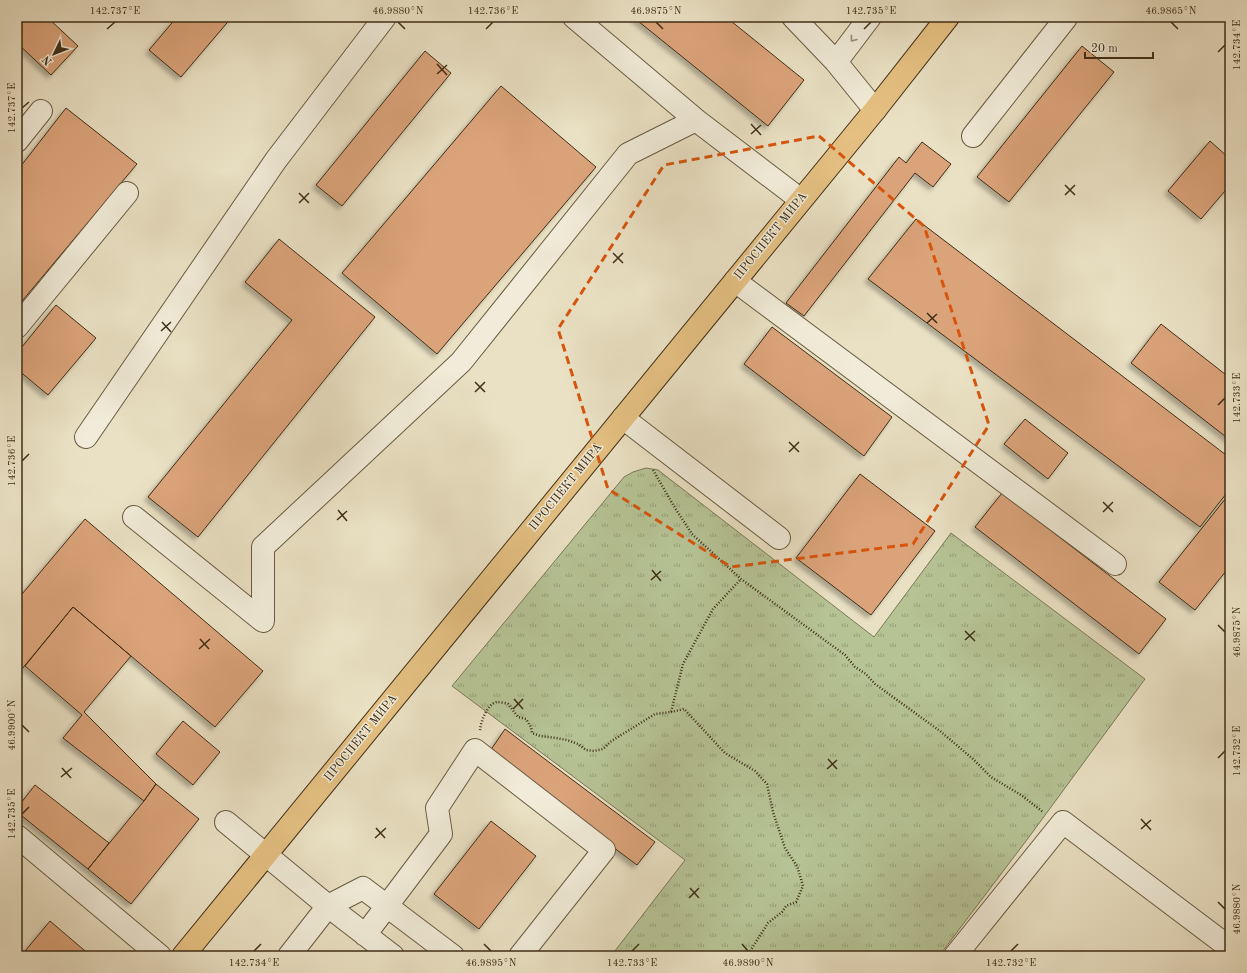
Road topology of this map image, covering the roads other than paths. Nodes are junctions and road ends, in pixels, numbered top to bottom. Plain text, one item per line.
1 (385, 17) edge
2 (574, 17) edge
3 (793, 17) edge
4 (870, 17) edge
5 (948, 17) edge
6 (1065, 17) edge
7 (836, 62) junction
8 (875, 110) junction
9 (41, 111) dead end
10 (696, 120) junction
11 (972, 136) dead end
12 (17, 141) edge
13 (127, 193) dead end
14 (801, 200) junction
15 (735, 281) junction
16 (17, 327) edge
17 (623, 418) junction
18 (86, 437) dead end
19 (134, 517) dead end
20 (779, 538) dead end
21 (1115, 564) dead end
22 (226, 822) dead end
23 (18, 837) edge
24 (265, 855) junction
25 (388, 905) junction
26 (328, 906) junction
27 (366, 935) junction
28 (1230, 948) edge
29 (160, 956) edge
30 (183, 956) edge
31 (289, 956) edge
32 (392, 956) edge
33 (453, 956) edge
34 (520, 956) edge
35 (955, 956) edge

1 - 18 lane
2 - 10 lane
3 - 7 lane
4 -> 7 lane
5 - 8 main road, ПРОСПЕКТ МИРА
6 - 11 lane
7 - 8 lane
8 - 14 main road, ПРОСПЕКТ МИРА
9 - 12 lane
10 - 14 lane
10 - 19 lane
13 - 16 lane
14 - 15 main road, ПРОСПЕКТ МИРА
15 - 17 main road, ПРОСПЕКТ МИРА
15 - 21 lane
17 - 20 lane
17 - 24 main road, ПРОСПЕКТ МИРА
22 - 24 lane
23 - 29 lane
24 - 26 lane
24 - 30 main road, ПРОСПЕКТ МИРА
25 - 26 lane
25 - 27 lane
25 - 33 lane
25 - 34 lane
26 - 27 lane
26 - 31 lane
27 - 32 lane
28 - 35 lane

